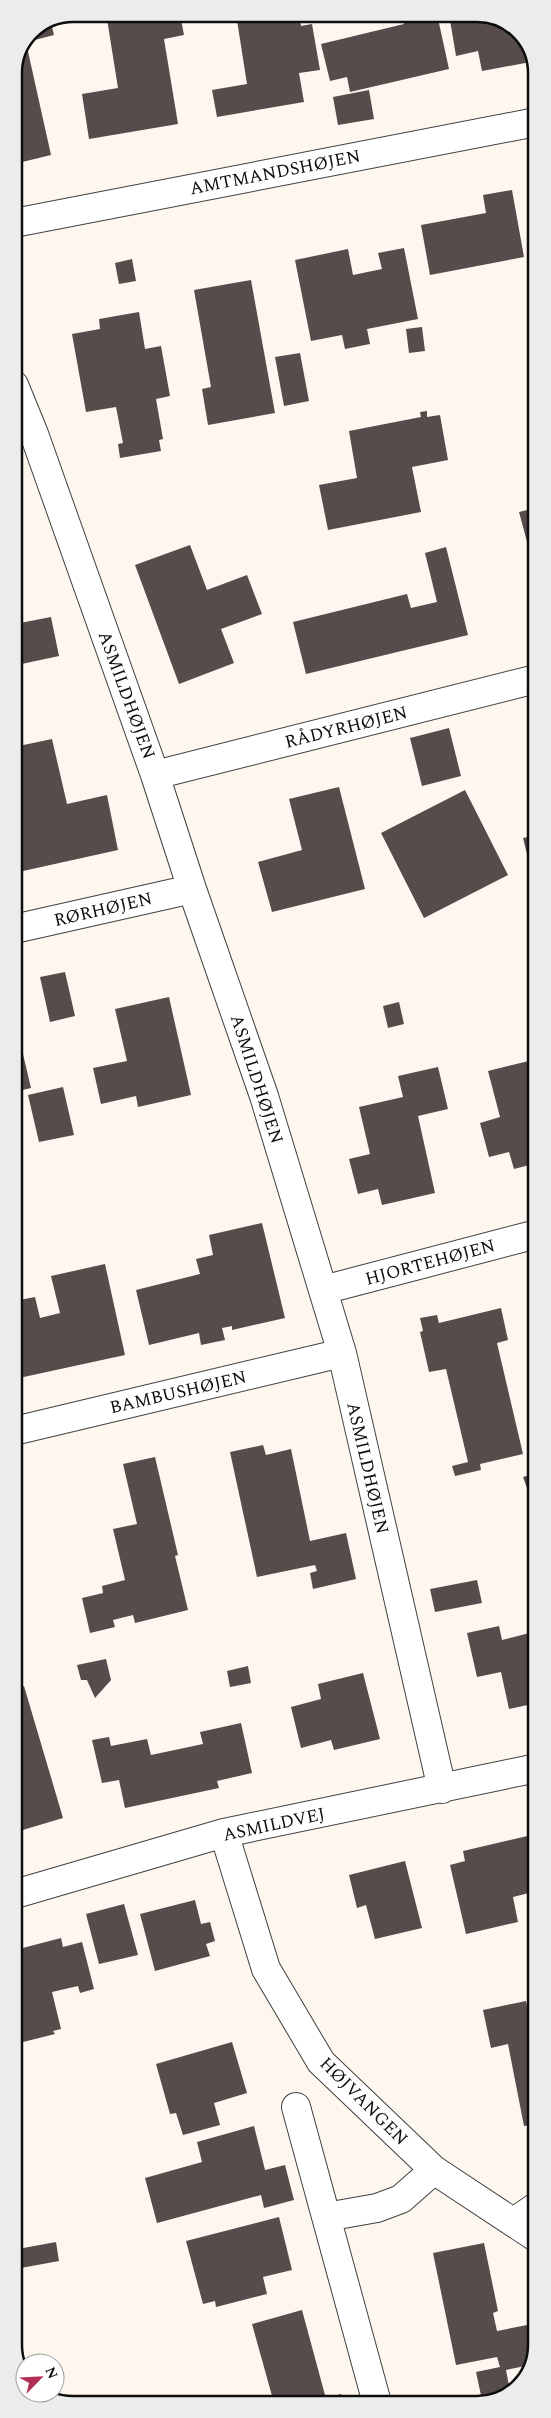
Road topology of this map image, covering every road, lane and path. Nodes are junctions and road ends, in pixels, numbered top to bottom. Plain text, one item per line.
1 (528, 124) edge
2 (22, 221) edge
3 (24, 435) edge
4 (528, 681) edge
5 (155, 775) junction
6 (192, 889) junction
7 (22, 926) edge
8 (528, 1236) edge
9 (323, 1290) junction
10 (342, 1353) junction
11 (22, 1429) edge
12 (528, 1770) edge
13 (442, 1789) junction
14 (224, 1833) junction
15 (22, 1892) edge
16 (296, 2108) dead end
17 (434, 2170) junction
18 (528, 2212) edge
19 (326, 2217) junction
20 (514, 2222) junction
21 (528, 2232) edge
22 (375, 2396) edge

1 - 2 street, AMTMANDSHØJEN
3 - 5 street, ASMILDHØJEN
4 - 5 street, RÅDYRHØJEN
5 - 6 street, ASMILDHØJEN
6 - 7 street, RØRHØJEN
6 - 9 street, ASMILDHØJEN
8 - 9 street, HJORTEHØJEN
9 - 10 street, ASMILDHØJEN
10 - 11 street, BAMBUSHØJEN
10 - 13 street, ASMILDHØJEN
12 - 13 street, ASMILDVEJ
13 - 14 street, ASMILDVEJ
14 - 15 street, ASMILDVEJ
14 - 17 street, HØJVANGEN
16 - 19 street
17 - 19 street
17 - 20 street, HØJVANGEN
18 - 20 street
19 - 22 street
20 - 21 street, HØJVANGEN

